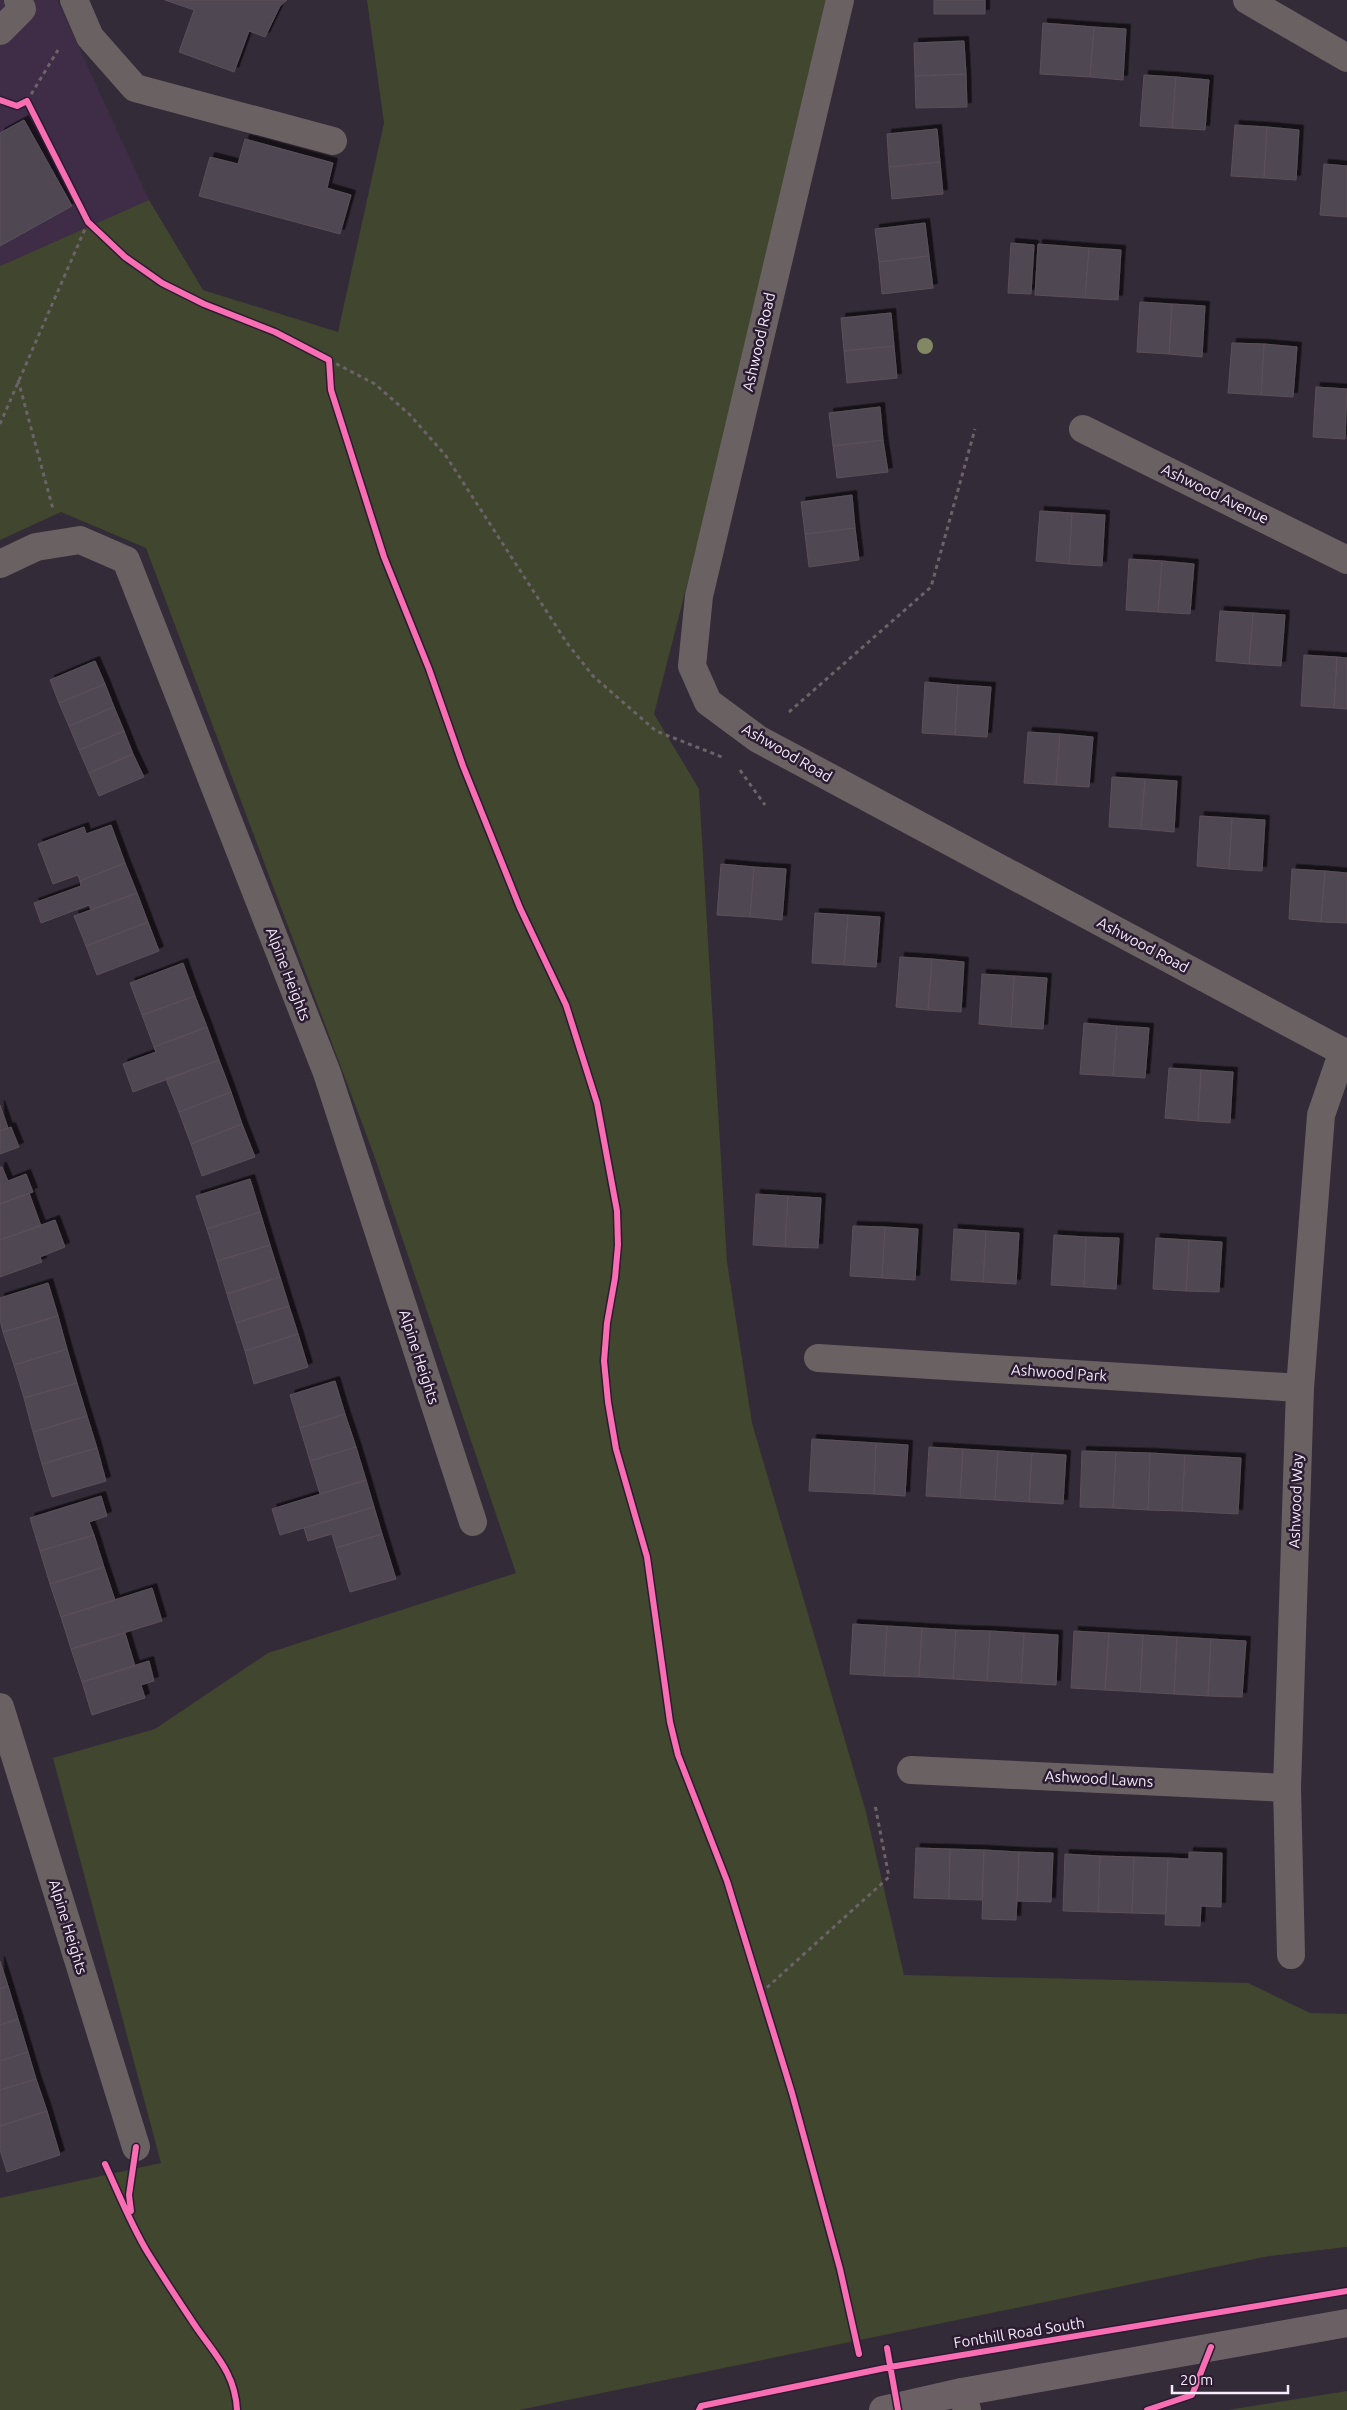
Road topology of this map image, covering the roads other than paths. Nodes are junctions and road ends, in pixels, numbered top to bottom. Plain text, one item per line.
1 (18, 0) edge
2 (840, 0) edge
3 (1247, 0) edge
4 (77, 6) edge
5 (0, 31) edge
6 (1347, 58) edge
7 (333, 141) dead end
8 (1083, 429) dead end
9 (1347, 560) edge
10 (0, 564) edge
11 (1345, 1052) edge
12 (818, 1358) dead end
13 (1300, 1388) junction
14 (473, 1522) dead end
15 (0, 1707) edge
16 (911, 1770) dead end
17 (1287, 1788) junction
18 (1291, 1955) dead end
19 (136, 2147) dead end
20 (1347, 2323) edge
21 (965, 2401) edge
22 (883, 2410) edge

1 - 5 street
2 - 11 street, Ashwood Road
3 - 6 street
4 - 7 street
8 - 9 street, Ashwood Avenue
10 - 14 street, Alpine Heights
11 - 13 street, Ashwood Way
12 - 13 street, Ashwood Park
13 - 17 street, Ashwood Way
15 - 19 street, Alpine Heights
16 - 17 street, Ashwood Lawns
17 - 18 street, Ashwood Way
20 - 21 main road
21 - 22 main road

